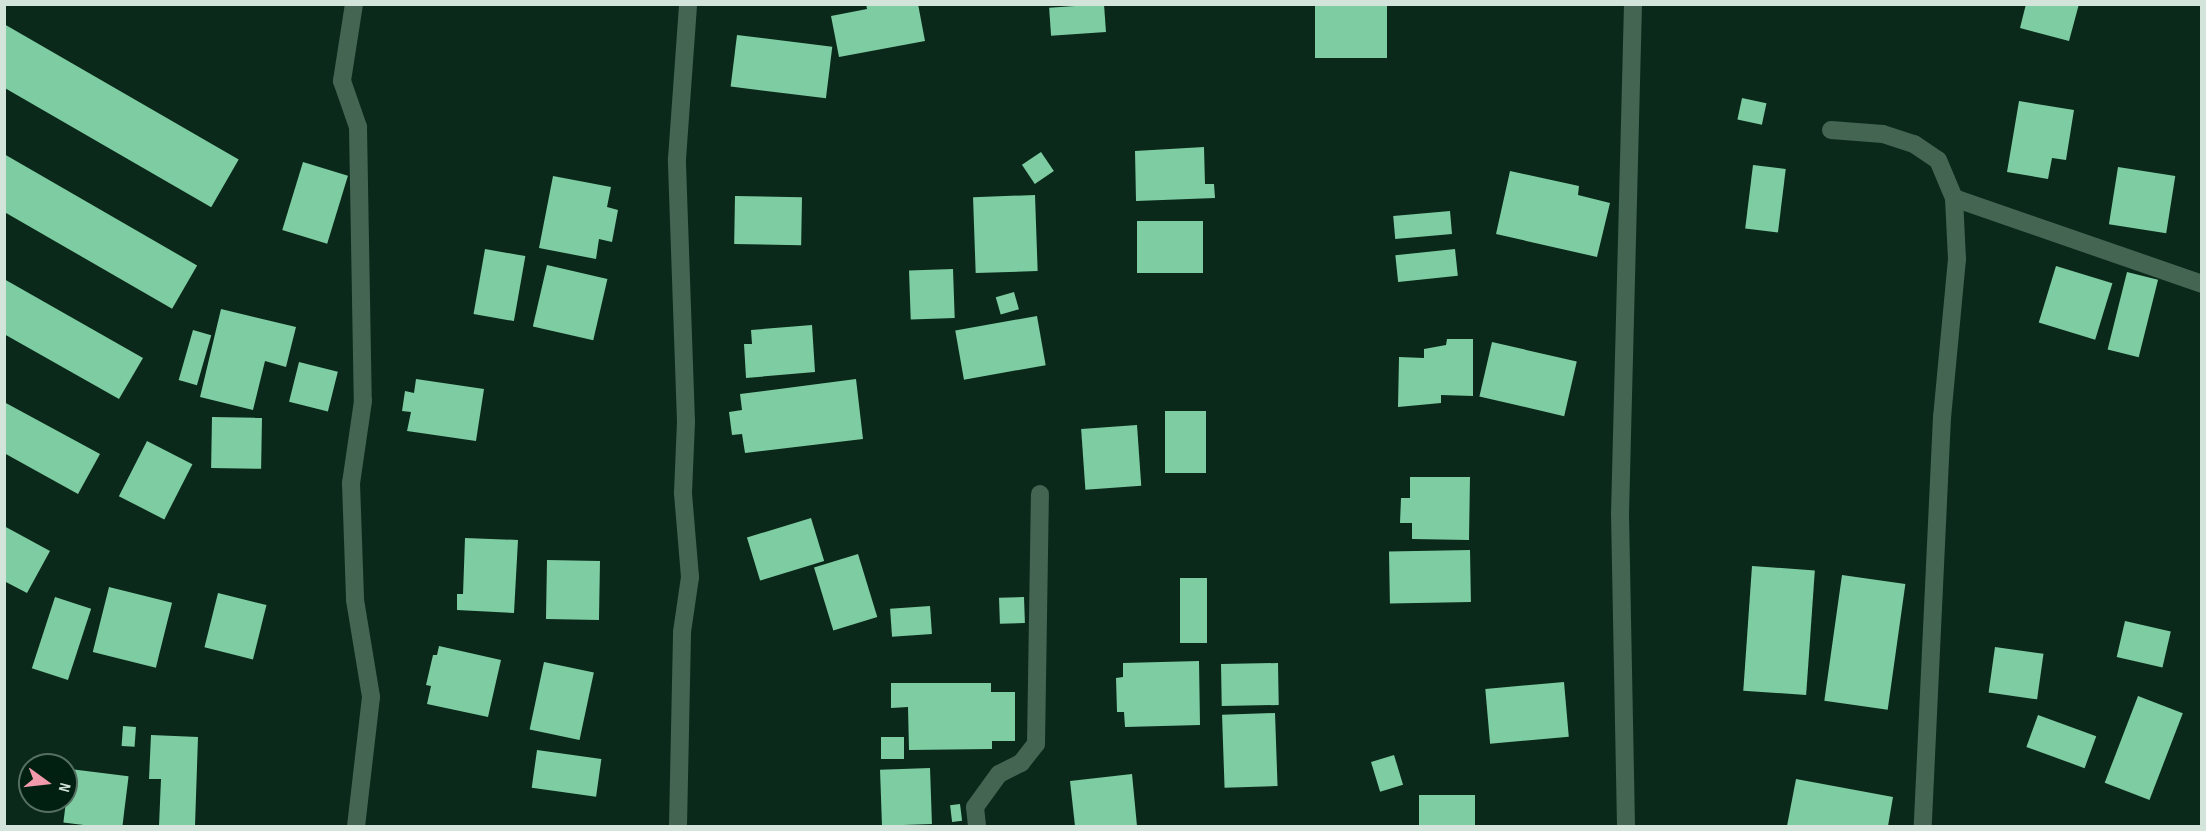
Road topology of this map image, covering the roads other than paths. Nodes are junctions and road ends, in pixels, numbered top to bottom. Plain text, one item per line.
1 (354, 4) edge
2 (688, 4) edge
3 (1633, 4) edge
4 (1831, 130) dead end
5 (1954, 198) junction
6 (2202, 284) edge
7 (1040, 494) dead end
8 (356, 826) edge
9 (678, 826) edge
10 (977, 826) edge
11 (1626, 826) edge
12 (1923, 826) edge

1 - 8 street
2 - 9 street
3 - 11 street
4 - 5 street
5 - 6 street
5 - 12 street
7 - 10 street

